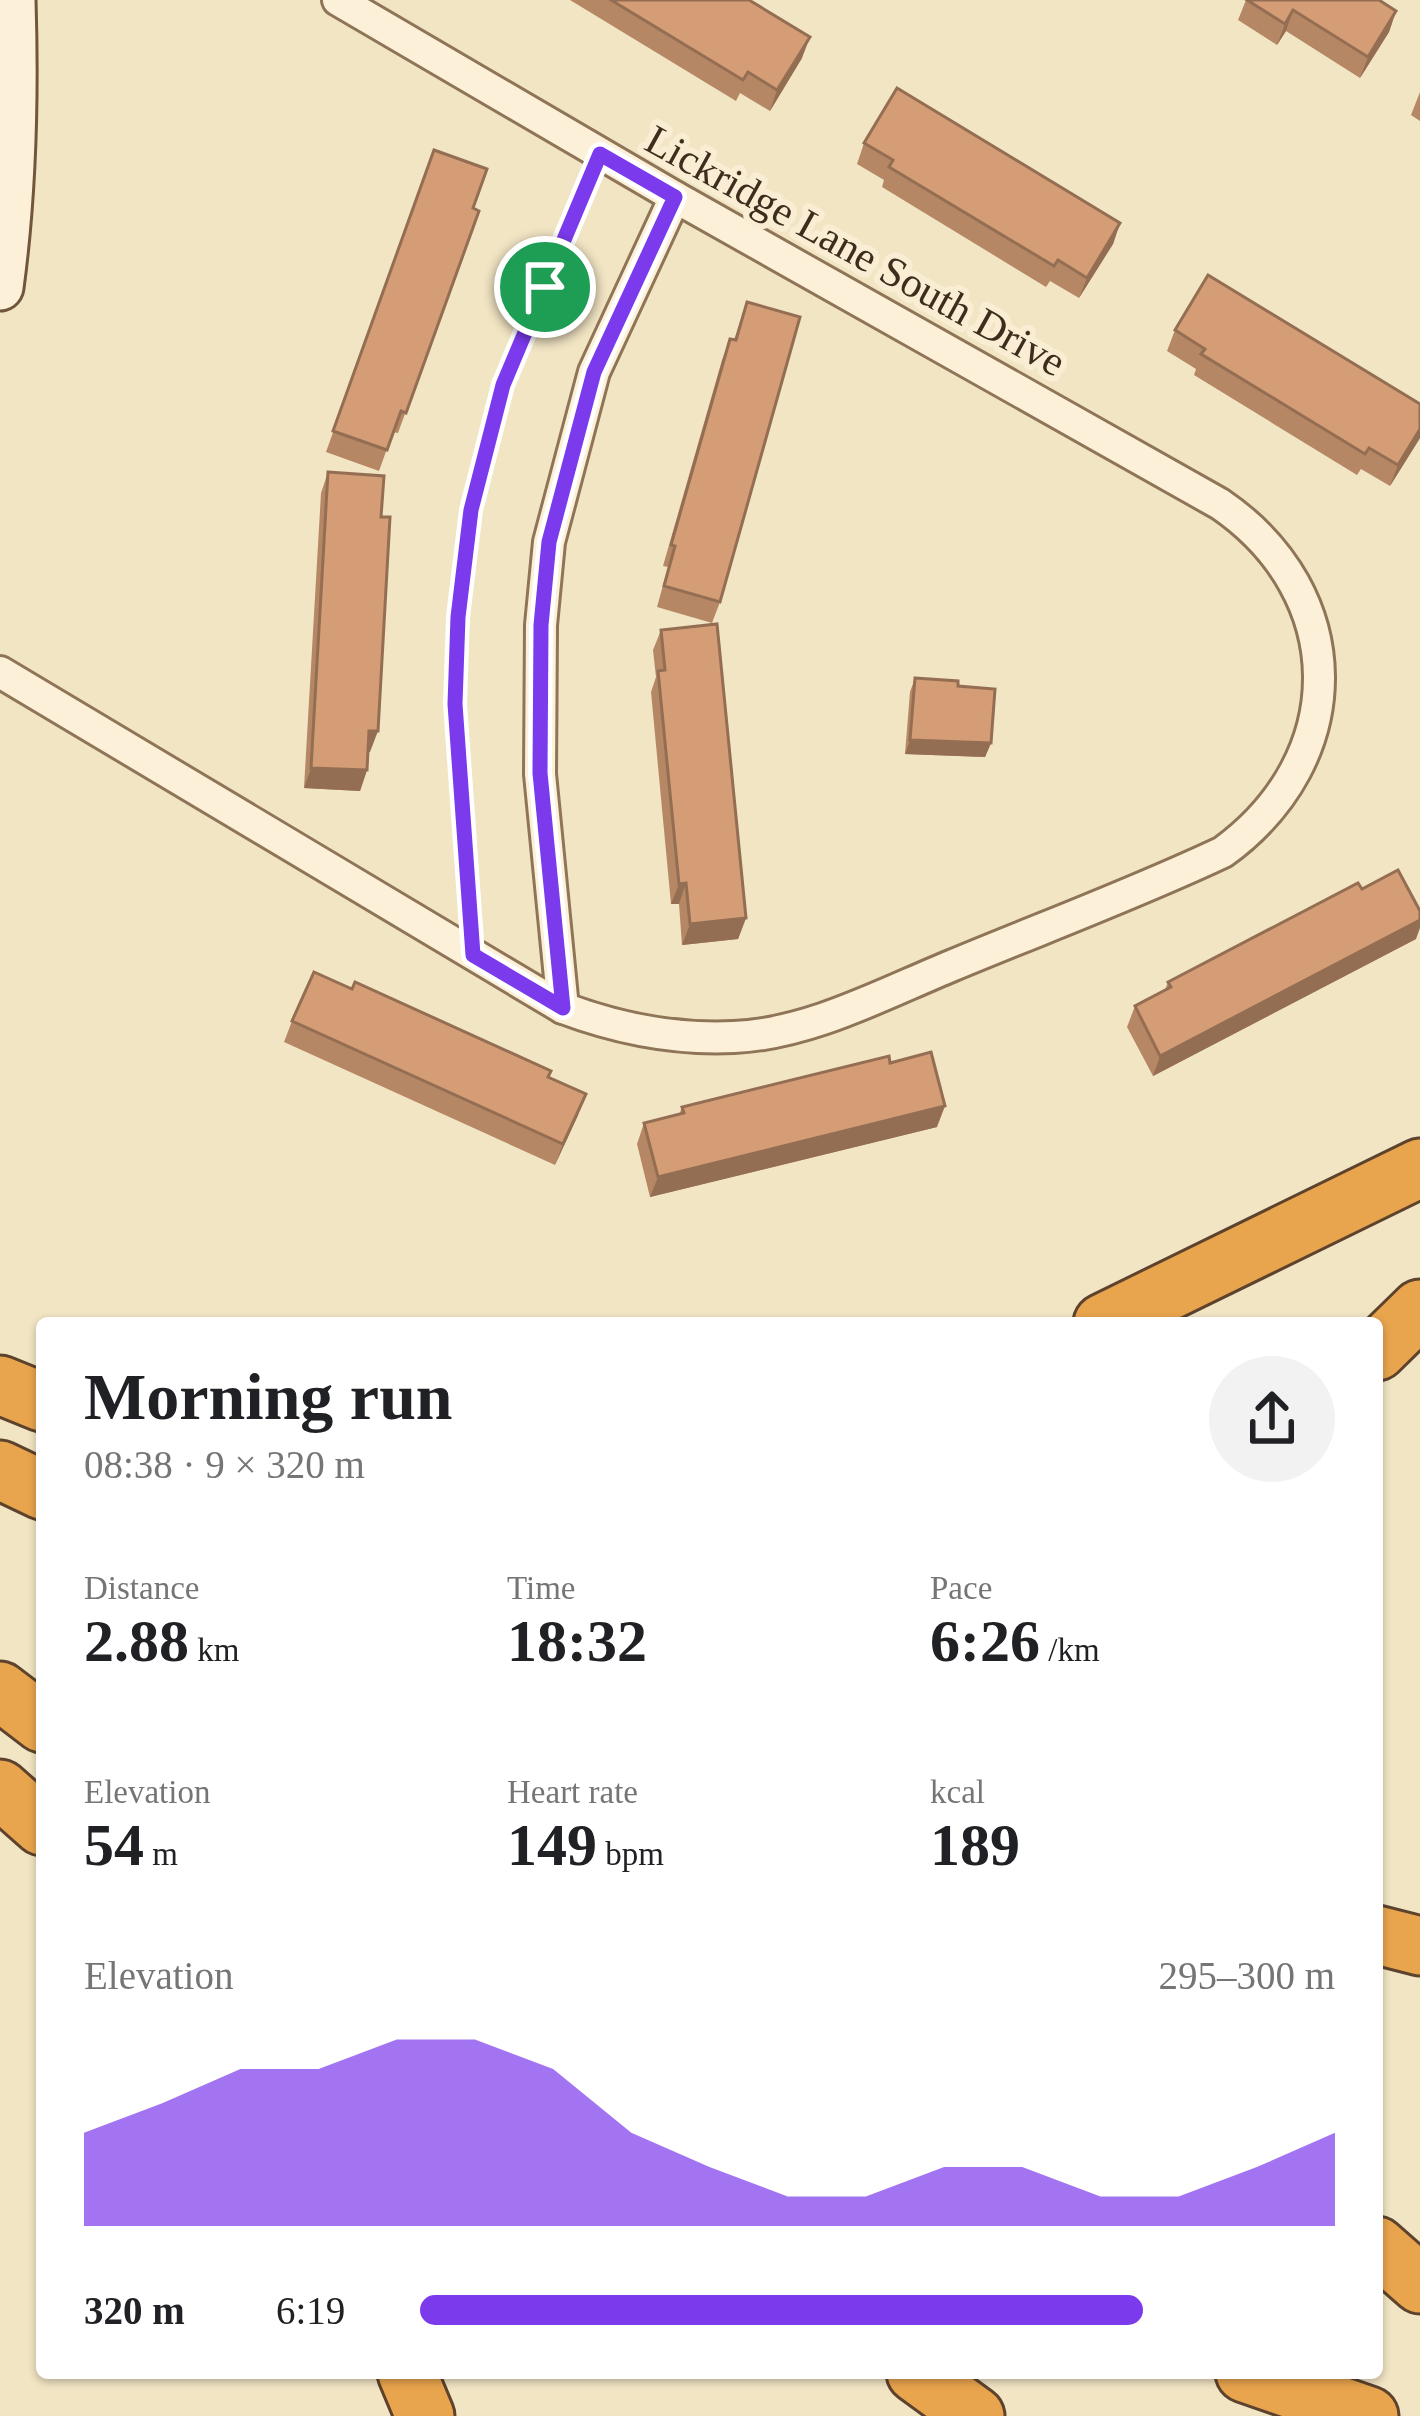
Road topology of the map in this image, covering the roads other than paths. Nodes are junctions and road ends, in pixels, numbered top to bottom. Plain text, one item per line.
1 (12, 0) edge
2 (338, 0) edge
3 (7, 90) edge
4 (600, 154) junction
5 (675, 197) junction
6 (0, 287) edge
7 (0, 672) edge
8 (473, 955) junction
9 (563, 1008) junction
10 (1420, 1168) edge
11 (1420, 1309) edge
12 (1114, 1317) edge
13 (1383, 1345) edge
14 (0, 1385) edge
15 (36, 1400) edge
16 (0, 1470) edge
17 (36, 1487) edge
18 (0, 1681) edge
19 (0, 1691) edge
20 (36, 1704) edge
21 (36, 1718) edge
22 (0, 1789) edge
23 (36, 1821) edge
24 (1383, 1937) edge
25 (1420, 1946) edge
26 (1383, 2251) edge
27 (1420, 2284) edge
28 (410, 2379) edge
29 (924, 2379) edge
30 (1262, 2379) edge
31 (425, 2416) edge
32 (975, 2416) edge
33 (1369, 2416) edge

1 - 3 main road
2 - 4 street, Lickridge Lane South Drive
3 - 6 main road
4 - 5 street, Lickridge Lane South Drive
4 - 8 lane
5 - 9 street
5 - 9 street, Lickridge Lane South Drive
7 - 8 street, Lickridge Lane South Drive
8 - 9 street, Lickridge Lane South Drive
10 - 12 highway
11 - 13 highway
14 - 15 highway
16 - 17 highway
18 - 20 highway
19 - 21 highway
22 - 23 highway
24 - 25 highway
26 - 27 highway
28 - 31 highway
29 - 32 highway
30 - 33 highway

